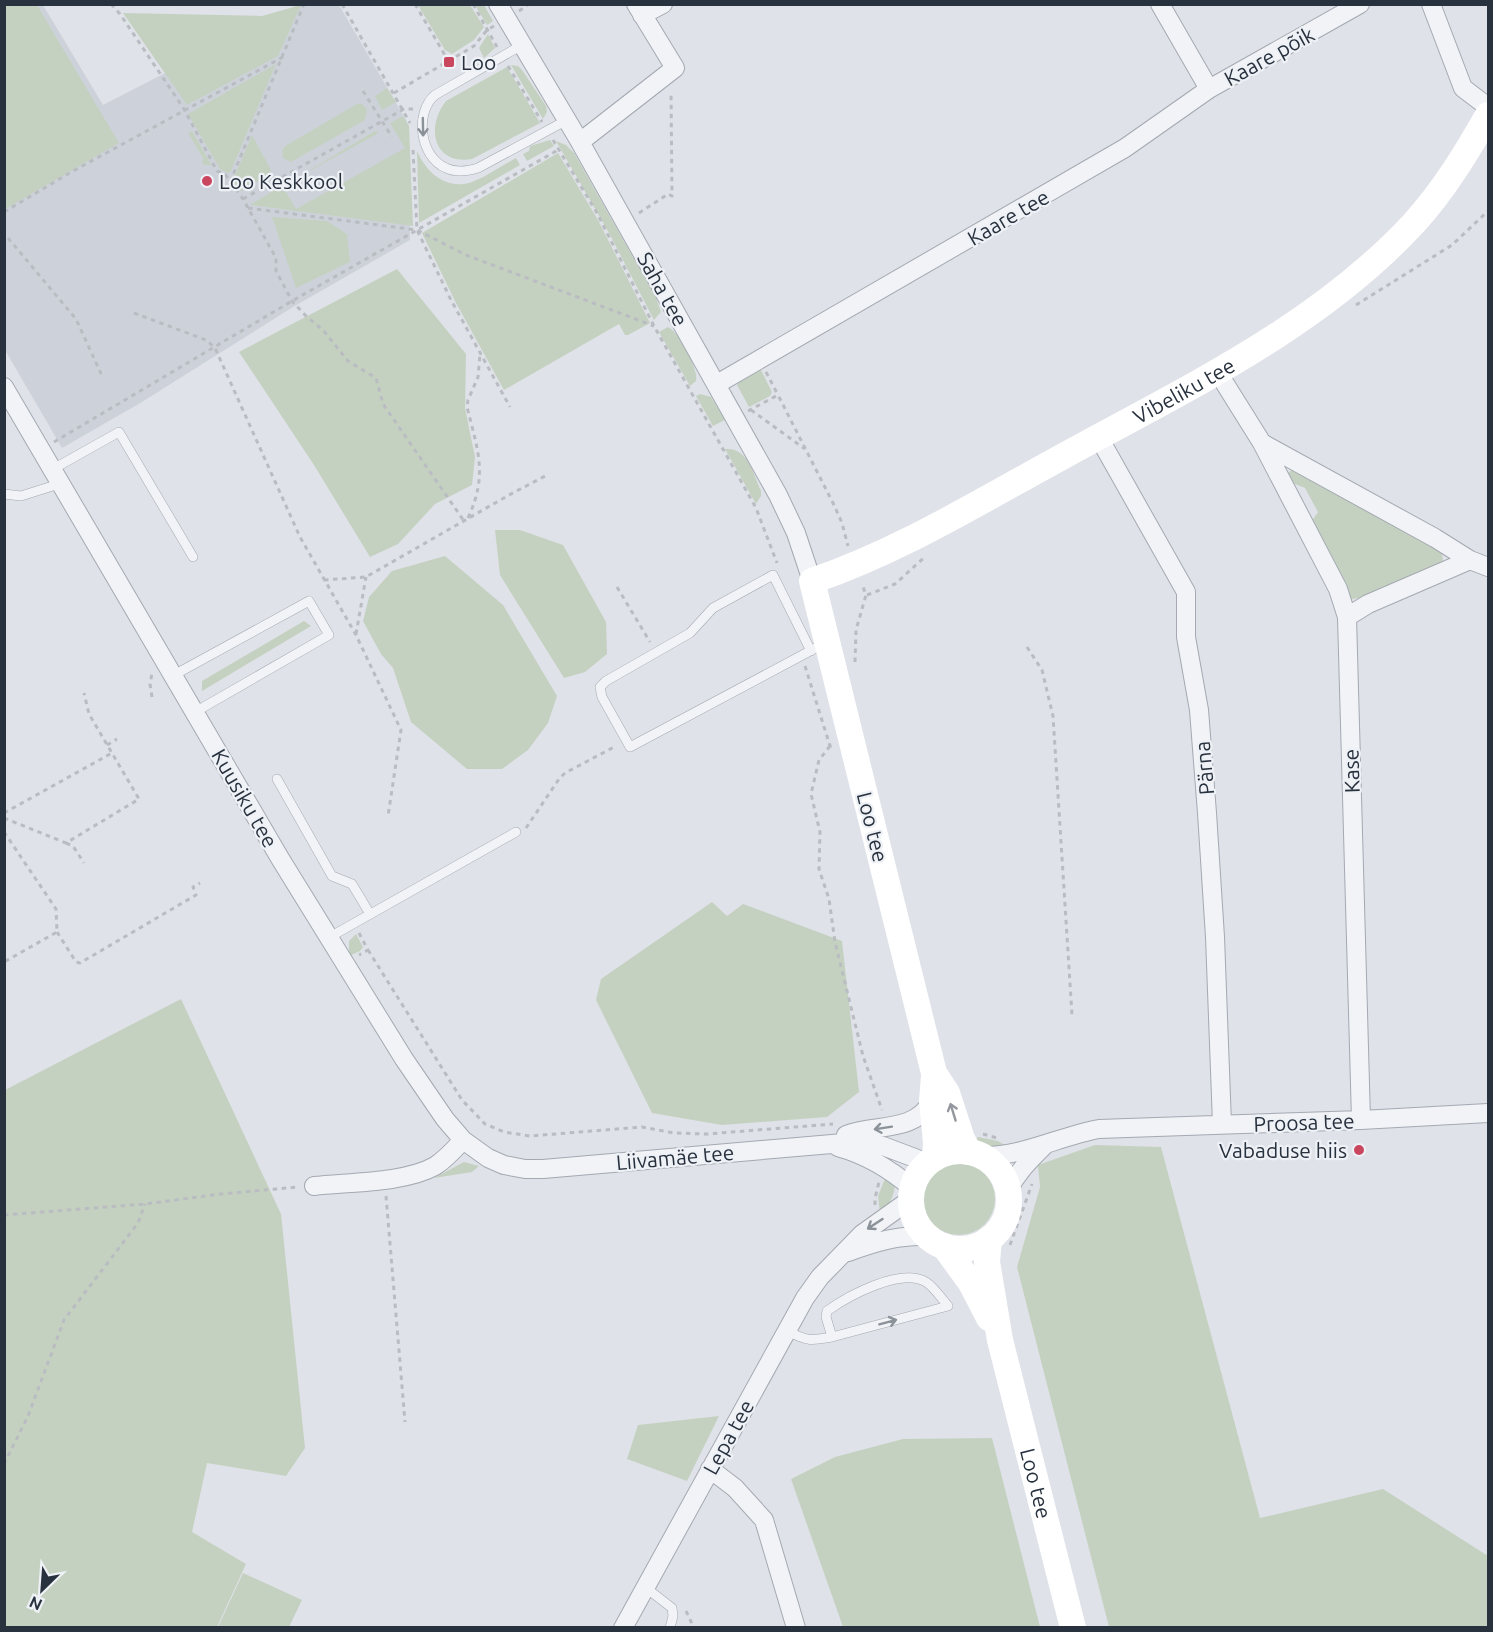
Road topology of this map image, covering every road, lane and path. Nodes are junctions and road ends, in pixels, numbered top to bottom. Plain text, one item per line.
1 (111, 4) edge
2 (304, 4) edge
3 (342, 4) edge
4 (415, 4) edge
5 (473, 4) edge
6 (498, 4) edge
7 (663, 4) edge
8 (1160, 4) edge
9 (1360, 4) edge
10 (1431, 4) edge
11 (639, 10) edge
12 (496, 25) dead end
13 (488, 30) junction
14 (522, 45) junction
15 (502, 56) junction
16 (283, 57) junction
17 (449, 62) junction
18 (671, 71) junction
19 (1209, 89) junction
20 (363, 91) dead end
21 (394, 93) junction
22 (1488, 107) edge
23 (184, 109) junction
24 (404, 109) junction
25 (424, 109) junction
26 (1488, 115) edge
27 (567, 120) junction
28 (382, 121) junction
29 (412, 126) dead end
30 (548, 132) junction
31 (392, 137) dead end
32 (580, 142) junction
33 (413, 147) dead end
34 (558, 150) junction
35 (230, 182) junction
36 (243, 199) junction
37 (248, 208) junction
38 (4, 212) edge
39 (636, 215) dead end
40 (417, 230) junction
41 (8, 238) dead end
42 (292, 301) junction
43 (134, 313) dead end
44 (654, 326) junction
45 (215, 348) junction
46 (480, 352) junction
47 (760, 360) junction
48 (1218, 371) junction
49 (103, 378) dead end
50 (717, 384) junction
51 (4, 387) edge
52 (778, 395) junction
53 (510, 407) dead end
54 (743, 414) junction
55 (1098, 436) junction
56 (1262, 443) junction
57 (42, 449) junction
58 (806, 450) junction
59 (547, 475) dead end
60 (57, 476) junction
61 (4, 494) edge
62 (465, 520) junction
63 (850, 553) dead end
64 (193, 557) dead end
65 (1470, 560) junction
66 (777, 562) dead end
67 (1488, 567) edge
68 (366, 577) junction
69 (323, 580) junction
70 (812, 581) junction
71 (895, 584) dead end
72 (618, 587) dead end
73 (866, 595) dead end
74 (1347, 617) junction
75 (356, 635) junction
76 (819, 646) junction
77 (1027, 646) dead end
78 (656, 652) junction
79 (153, 671) dead end
80 (174, 675) junction
81 (84, 693) dead end
82 (152, 697) dead end
83 (195, 712) junction
84 (117, 739) dead end
85 (107, 745) junction
86 (830, 746) dead end
87 (630, 747) junction
88 (112, 753) junction
89 (277, 779) dead end
90 (4, 815) edge
91 (388, 816) dead end
92 (4, 832) edge
93 (516, 832) joint
94 (66, 843) junction
95 (84, 863) dead end
96 (200, 883) dead end
97 (370, 914) junction
98 (353, 924) junction
99 (57, 932) junction
100 (328, 938) junction
101 (368, 950) junction
102 (350, 960) dead end
103 (4, 962) edge
104 (1072, 1015) dead end
105 (934, 1073) junction
106 (932, 1101) junction
107 (1488, 1113) edge
108 (884, 1117) dead end
109 (1361, 1120) junction
110 (836, 1124) dead end
111 (1222, 1124) junction
112 (463, 1140) junction
113 (1049, 1142) junction
114 (825, 1143) junction
115 (975, 1154) junction
116 (931, 1160) junction
117 (525, 1169) joint
118 (883, 1174) dead end
119 (1032, 1180) dead end
120 (314, 1186) joint
121 (1008, 1191) junction
122 (386, 1192) dead end
123 (912, 1193) junction
124 (145, 1204) junction
125 (877, 1214) dead end
126 (4, 1215) edge
127 (936, 1241) junction
128 (998, 1246) junction
129 (844, 1254) junction
130 (787, 1331) junction
131 (832, 1336) junction
132 (1000, 1340) junction
133 (405, 1422) dead end
134 (4, 1464) edge
135 (710, 1469) junction
136 (645, 1587) junction
137 (623, 1628) edge
138 (670, 1628) edge
139 (796, 1628) edge
140 (1073, 1628) edge

1 - 23 path
2 - 16 path
3 - 21 path
4 - 17 path
5 - 13 path
6 - 14 street, Saha tee
7 - 11 street
8 - 19 street
9 - 19 street, Kaare põik
10 - 22 street
11 - 18 street
12 - 13 path
13 - 15 path
13 - 17 path
14 - 15 lane
14 - 27 street, Saha tee
15 - 25 lane
15 - 30 path
16 - 23 path
16 - 35 path
17 - 21 path
18 - 32 street
18 - 39 path
19 - 47 street, Kaare tee
20 - 28 path
21 - 24 path
23 - 35 path
23 - 38 path
24 - 25 path
24 - 28 path
24 - 29 path
25 -> 30 lane
26 - 48 street, Vibeliku tee
27 - 30 lane
27 - 32 street, Saha tee
28 - 31 path
28 - 36 path
30 - 34 path
32 - 50 street, Saha tee
33 - 40 path
34 - 40 path
34 - 44 path
35 - 36 path
36 - 37 path
37 - 40 path
37 - 42 path
40 - 42 path
40 - 44 path
40 - 46 path
41 - 49 path
42 - 45 path
42 - 62 path
43 - 45 path
44 - 66 path
45 - 57 path
45 - 69 path
46 - 53 path
46 - 62 path
47 - 50 street, Kaare tee
47 - 52 path
48 - 55 street, Vibeliku tee
48 - 56 street, Kase
50 - 54 street, Saha tee
51 - 57 street, Kuusiku tee
52 - 54 path
52 - 58 path
54 - 58 path
54 - 70 street, Saha tee
55 - 70 street, Vibeliku tee
55 - 111 street, Pärna
56 - 65 street, Kase
56 - 74 street, Kase
57 - 60 street, Kuusiku tee
58 - 63 path
59 - 62 path
60 - 61 lane
60 - 64 lane
60 - 80 street, Kuusiku tee
62 - 68 path
65 - 67 street, Kase
65 - 74 street
68 - 69 path
68 - 75 path
69 - 75 path
70 - 76 street, Loo tee
71 - 73 path
72 - 78 path
74 - 109 street, Kase
75 - 91 path
76 - 78 lane
76 - 87 lane
76 - 105 street, Loo tee
77 - 104 path
78 - 87 lane
79 - 82 path
80 - 83 street, Kuusiku tee
80 - 83 lane
81 - 85 path
83 - 100 street, Kuusiku tee
84 - 85 path
85 - 88 path
86 - 108 path
87 - 93 path
88 - 90 path
88 - 94 path
89 - 97 lane
90 - 94 path
92 - 99 path
93 - 97 lane
94 - 95 path
96 - 99 path
97 - 98 lane
98 - 100 lane
98 - 101 path
99 - 103 path
100 - 112 street, Kuusiku tee
101 - 102 path
101 - 110 path
105 - 106 street, Loo tee
115 -> 105 street, Loo tee
106 -> 114 street
106 - 116 street, Loo tee
107 - 109 street, Proosa tee
109 - 111 street, Proosa tee
111 - 113 street, Proosa tee
112 - 117 street, Kuusiku tee
112 - 120 street
113 - 115 street, Proosa tee
113 - 121 street, Proosa tee
114 - 116 street, Liivamäe tee
114 - 117 street, Liivamäe tee
114 - 123 street, Liivamäe tee
115 - 116 street
115 - 121 street
116 - 123 street
118 - 125 path
119 - 128 path
120 - 124 path
121 - 128 street
122 - 133 path
123 - 127 street
123 -> 129 street, Lepa tee
124 - 126 path
124 - 134 path
127 - 128 street
127 - 129 street, Lepa tee
127 - 132 street, Loo tee
128 - 132 street, Loo tee
129 - 130 street, Lepa tee
130 - 131 lane
130 - 135 street, Lepa tee
131 -> 131 lane
132 - 140 street, Loo tee
135 - 136 street, Lepa tee
135 - 139 street
136 - 137 street, Lepa tee
136 - 138 lane

